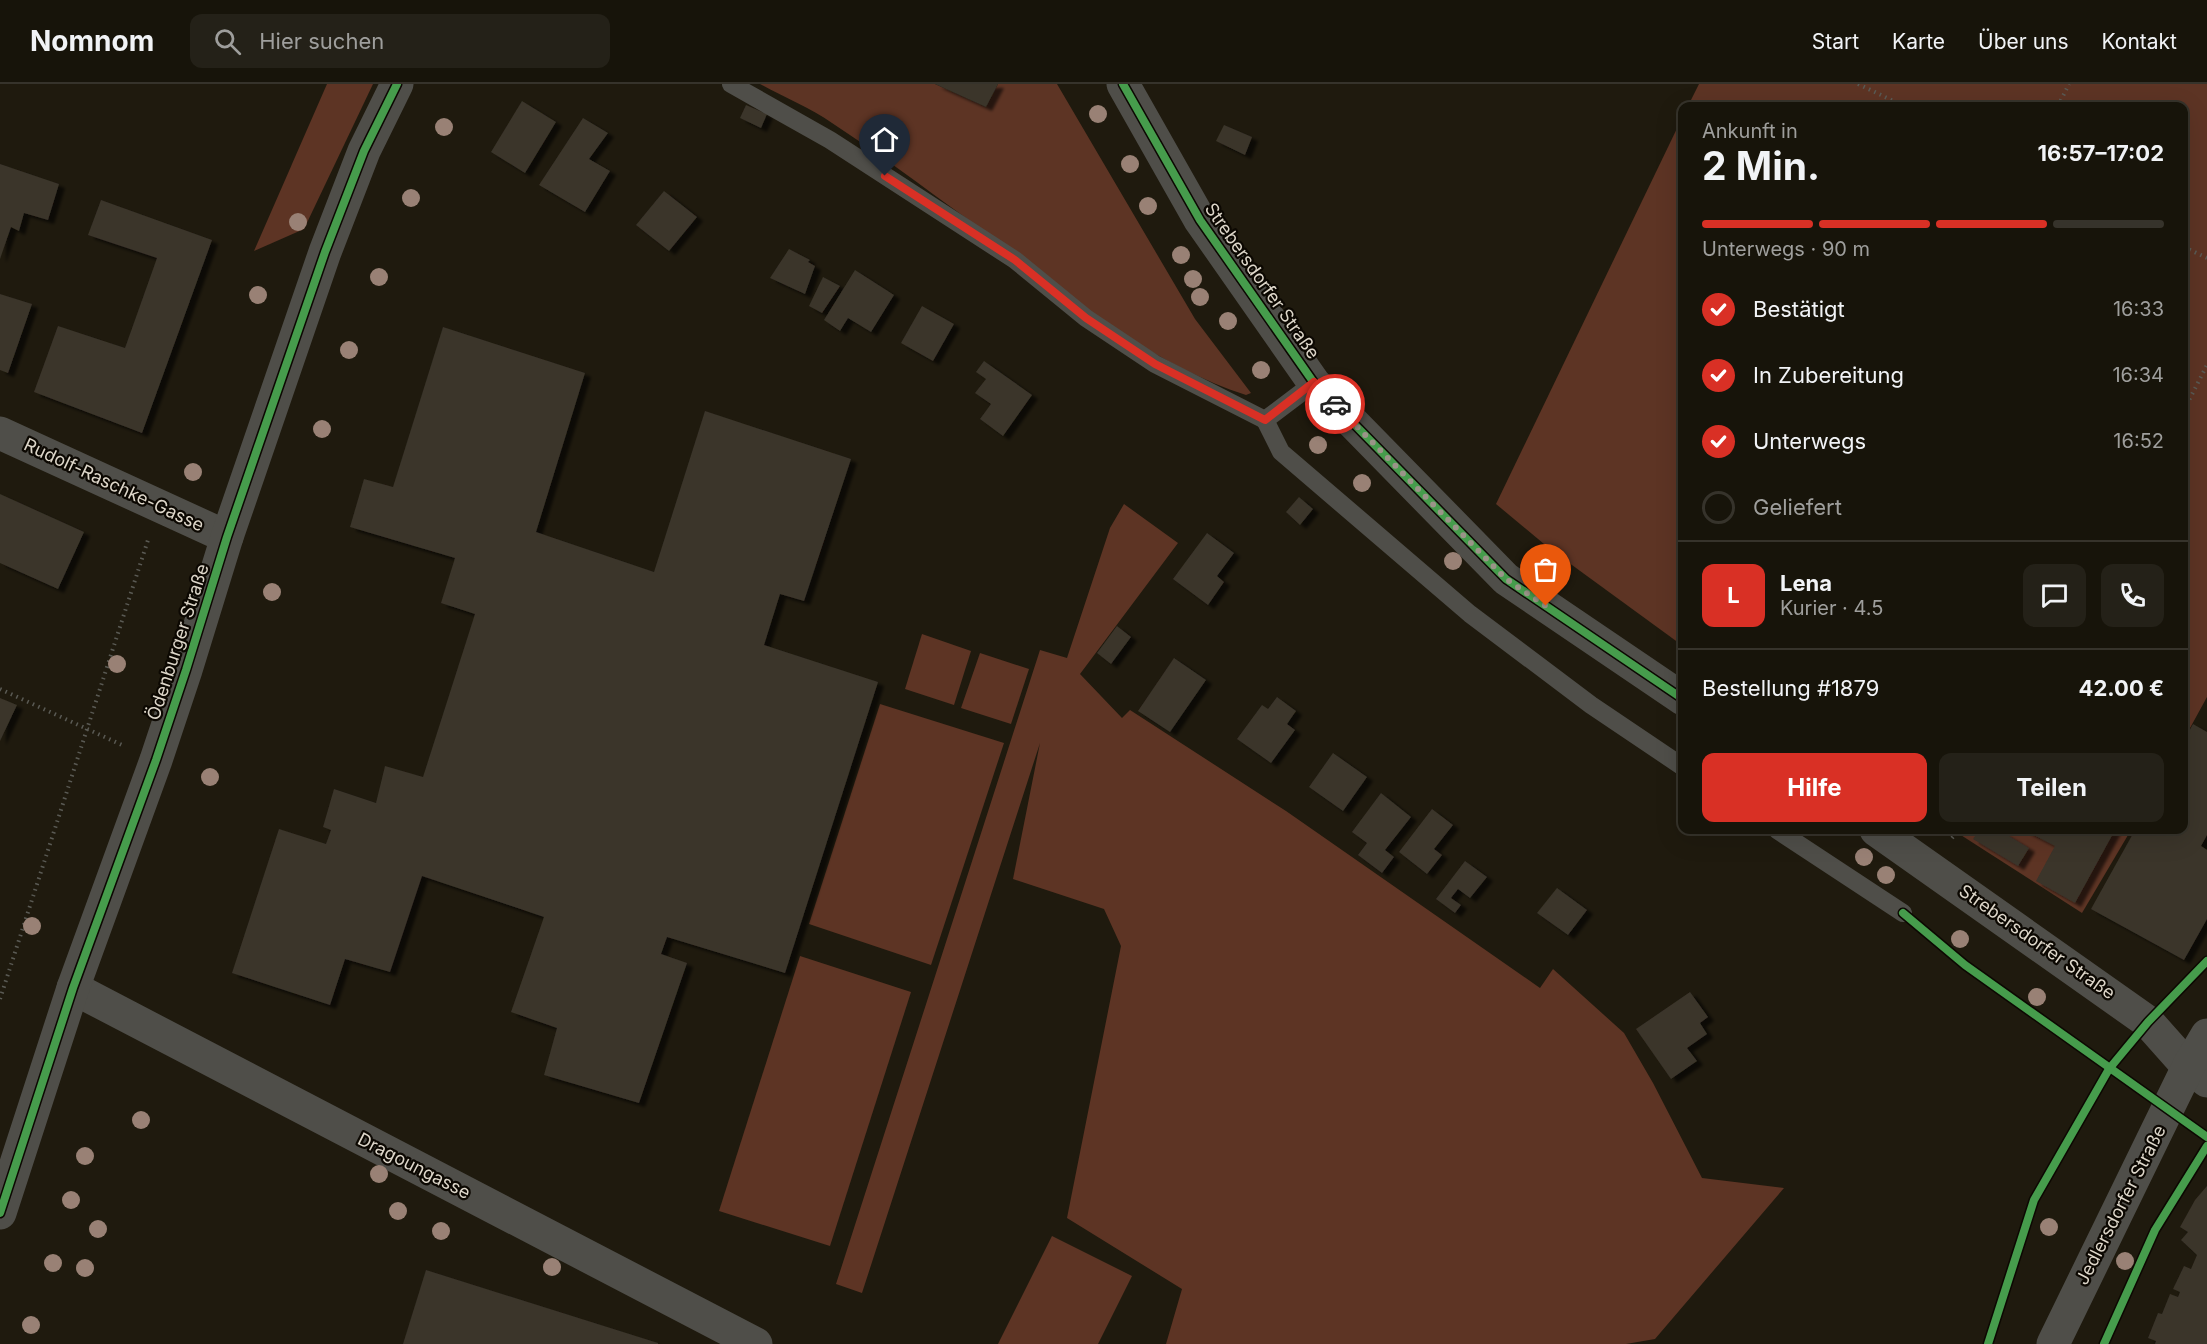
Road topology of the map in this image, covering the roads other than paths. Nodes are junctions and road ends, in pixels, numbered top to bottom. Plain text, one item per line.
1 (397, 84) edge
2 (731, 84) edge
3 (1123, 84) edge
4 (1314, 382) junction
5 (1265, 420) junction
6 (0, 433) edge
7 (227, 537) junction
8 (1678, 696) edge
9 (1678, 763) edge
10 (1784, 834) edge
11 (1882, 834) edge
12 (1904, 914) dead end
13 (73, 988) junction
14 (2207, 1035) edge
15 (2198, 1074) edge
16 (0, 1213) edge
17 (756, 1344) edge
18 (2053, 1344) edge

1 - 7 street, Ödenburger Straße
2 - 5 lane
3 - 4 street, Strebersdorfer Straße
4 - 5 lane
4 - 8 street, Strebersdorfer Straße
5 - 9 lane
6 - 7 street, Rudolf-Raschke-Gasse
7 - 13 street, Ödenburger Straße
10 - 12 lane
11 - 15 street, Strebersdorfer Straße
13 - 16 street, Ödenburger Straße
13 - 17 street, Dragoungasse
14 - 15 street, Jedlersdorfer Straße
15 - 18 street, Jedlersdorfer Straße

